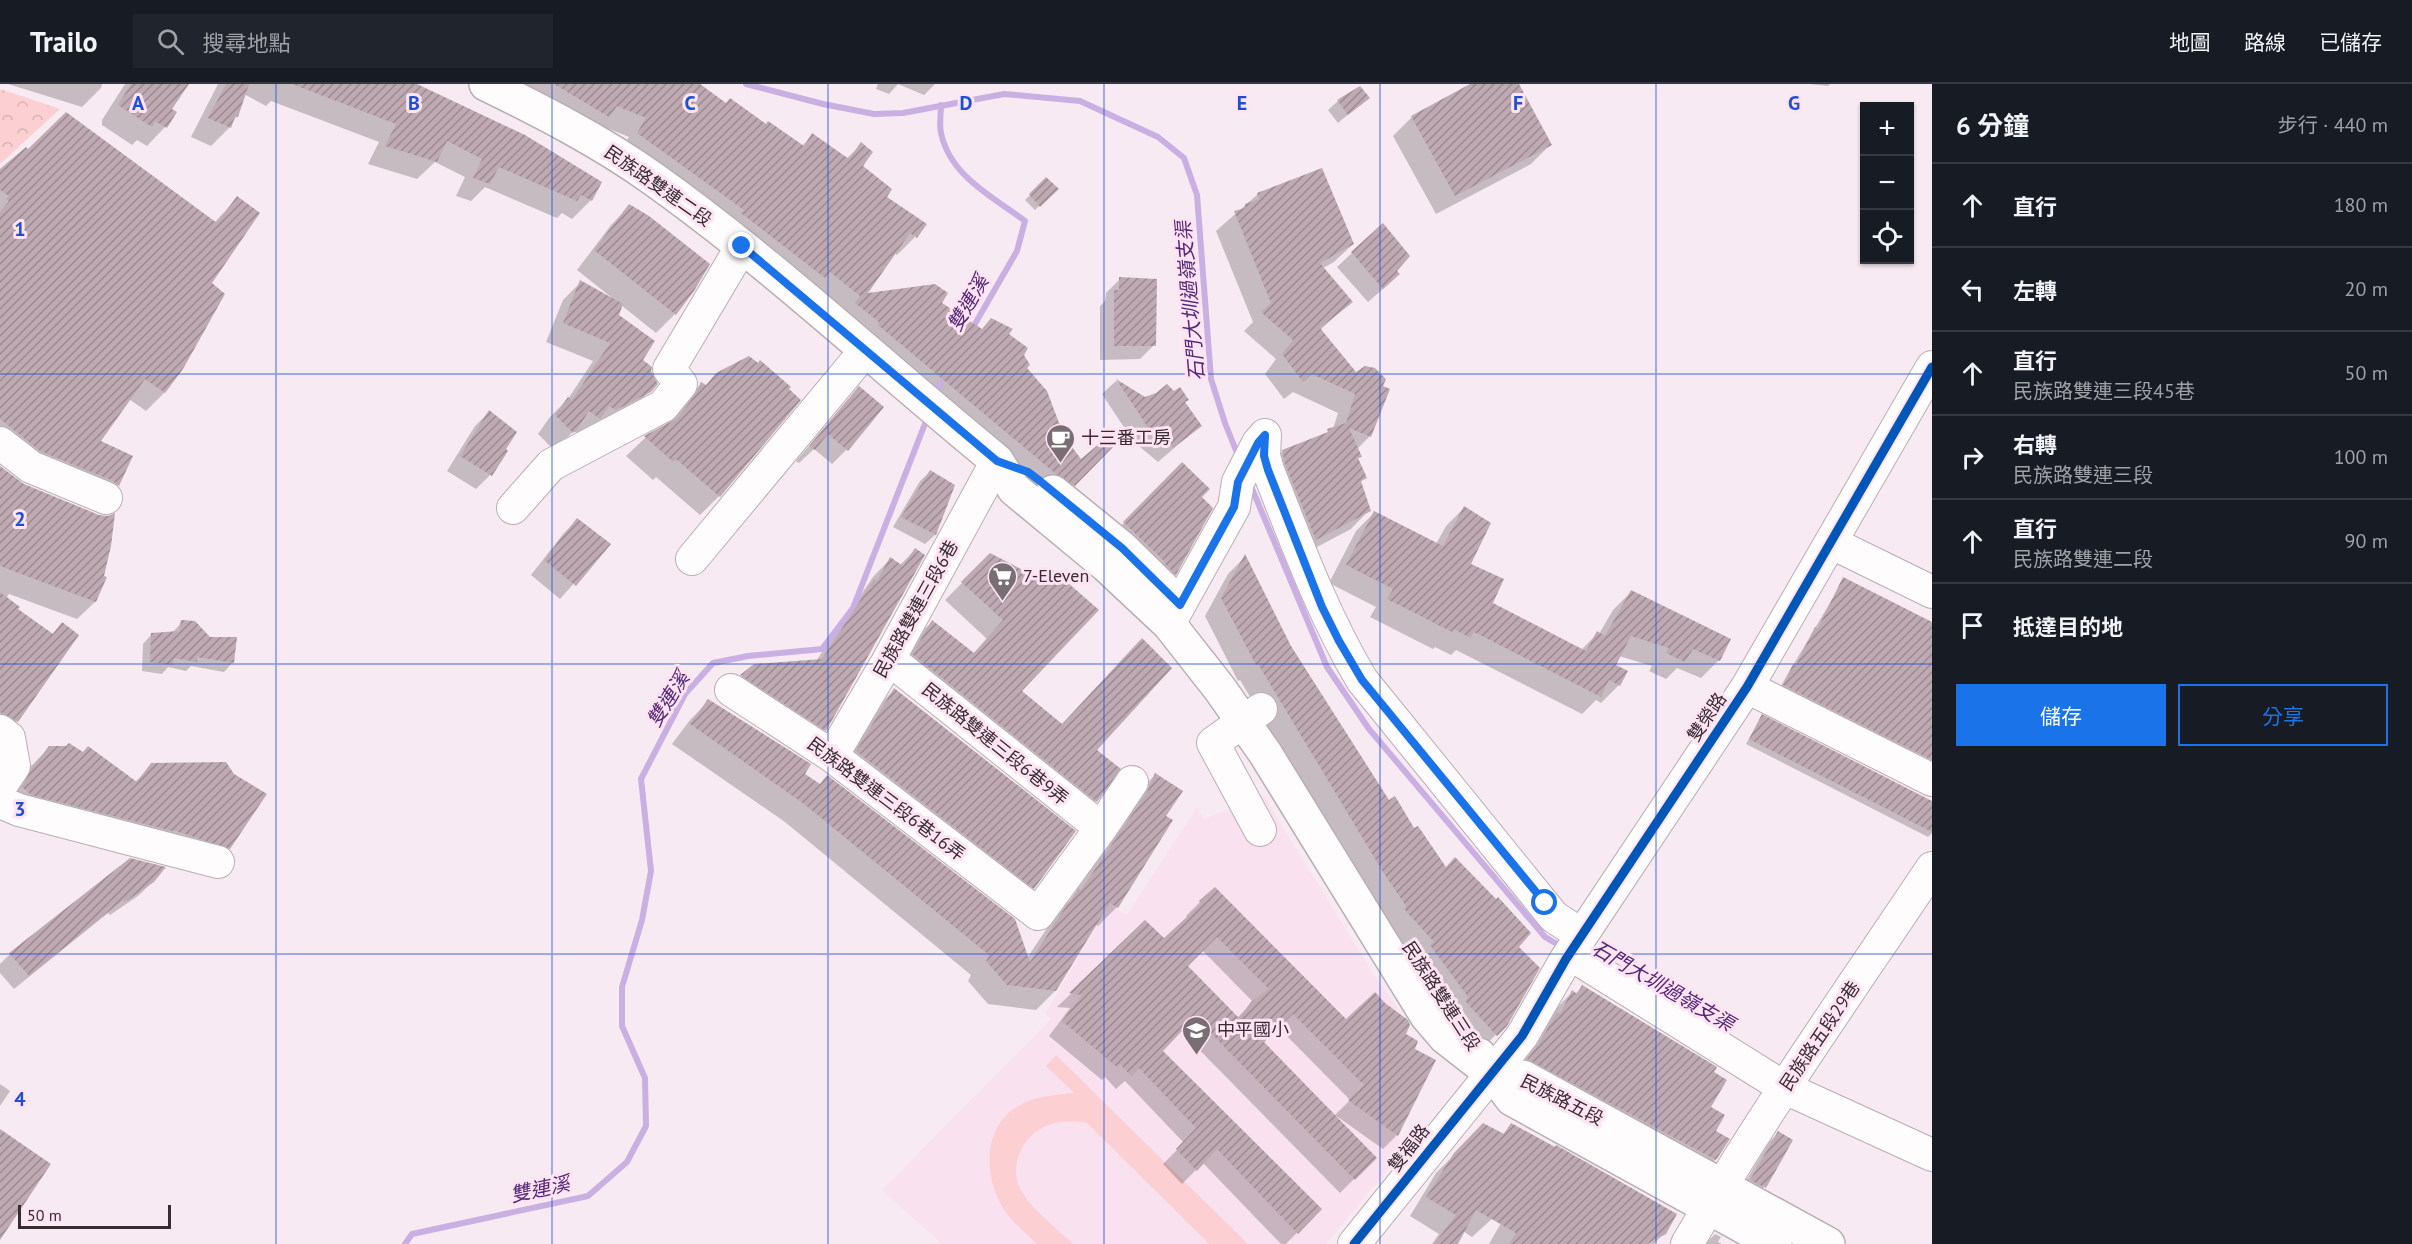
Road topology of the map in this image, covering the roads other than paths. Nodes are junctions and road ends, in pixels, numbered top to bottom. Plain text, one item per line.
1 (486, 84) edge
2 (742, 246) junction
3 (864, 351) junction
4 (1932, 367) edge
5 (933, 410) joint
6 (0, 443) edge
7 (997, 461) junction
8 (106, 498) dead end
9 (513, 508) dead end
10 (1832, 543) junction
11 (692, 559) dead end
12 (1932, 592) edge
13 (1174, 615) junction
14 (889, 659) junction
15 (1747, 687) junction
16 (731, 690) dead end
17 (1252, 715) junction
18 (0, 731) edge
19 (832, 756) junction
20 (1932, 780) edge
21 (1132, 782) dead end
22 (0, 787) edge
23 (0, 802) edge
24 (1101, 828) junction
25 (1260, 830) dead end
26 (218, 862) dead end
27 (1932, 868) edge
28 (1576, 945) junction
29 (1491, 1073) junction
30 (1785, 1088) junction
31 (1932, 1155) edge
32 (1716, 1196) junction
33 (1368, 1239) edge
34 (1687, 1244) edge
35 (1775, 1244) edge
36 (1828, 1244) edge

1 - 2 main road, 民族路雙連二段
2 - 3 main road, 民族路雙連二段
2 - 9 street
3 - 5 main road, 民族路雙連二段
3 - 11 street
4 - 10 street, 雙榮路
5 - 7 main road, 民族路雙連三段
6 - 8 street
7 - 13 main road, 民族路雙連三段
7 - 14 street, 民族路雙連三段6巷
10 - 12 street
10 - 15 street, 雙榮路
13 - 17 main road, 民族路雙連三段
13 - 28 street
14 - 19 street, 民族路雙連三段6巷
14 - 24 street, 民族路雙連三段6巷9弄
15 - 20 street
15 - 28 street, 雙榮路
16 - 19 street, 民族路雙連三段6巷16弄
17 - 25 street
17 - 29 main road, 民族路雙連三段
18 - 22 street
19 - 24 street, 民族路雙連三段6巷16弄
21 - 24 street
23 - 26 street
27 - 30 street, 民族路五段29巷
28 - 29 street, 雙榮路
28 - 30 street
29 - 32 main road, 民族路五段
29 - 33 street, 雙福路
30 - 31 street
30 - 32 street, 民族路五段29巷
32 - 34 street, 民族路五段29巷
32 - 35 main road, 民族路五段
32 - 36 main road, 民族路五段

